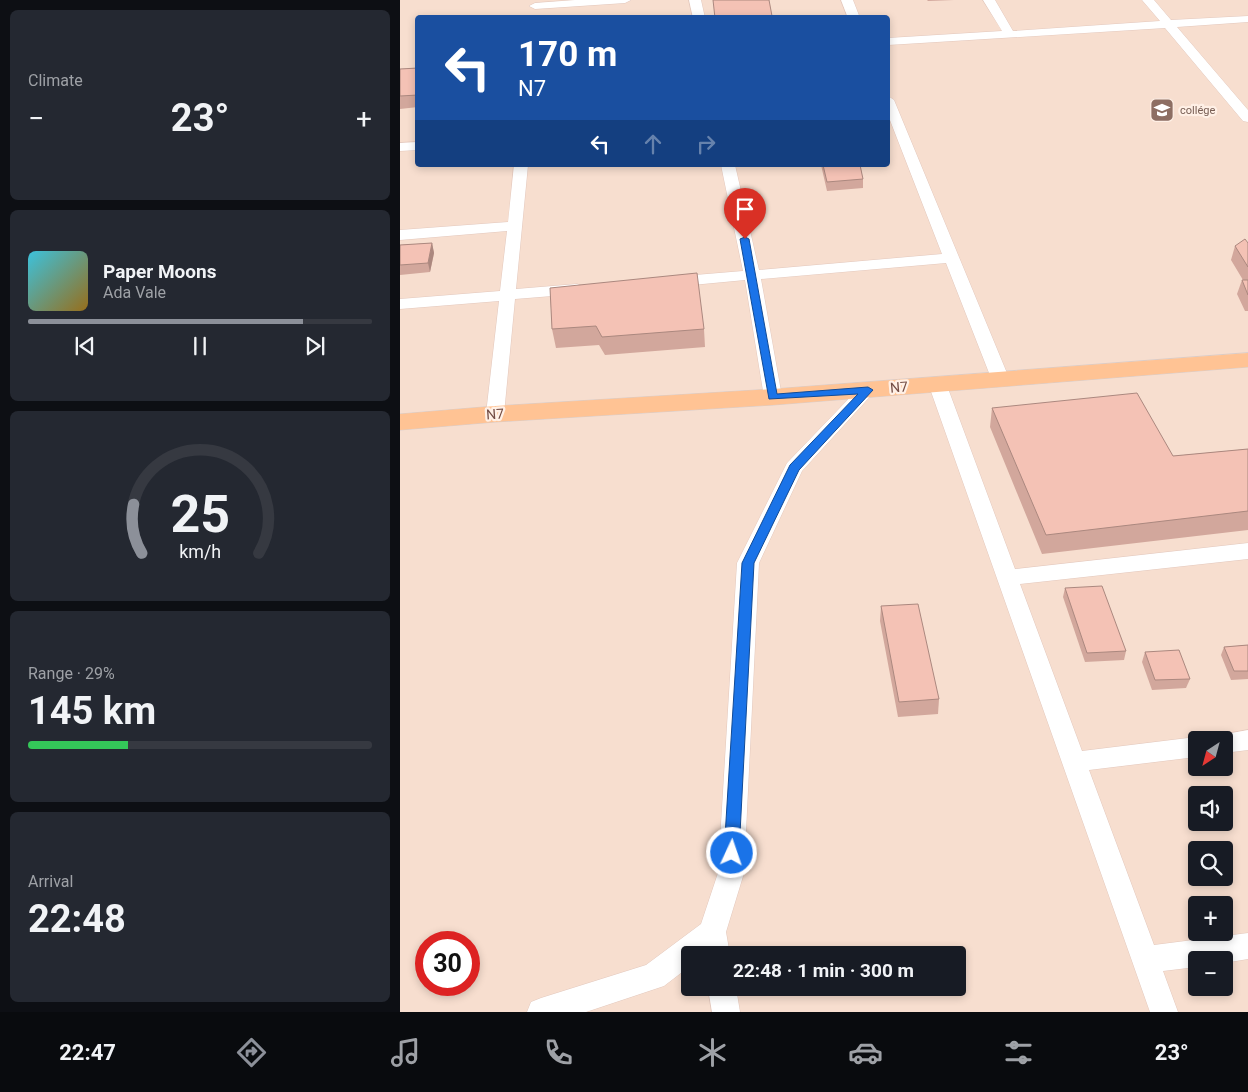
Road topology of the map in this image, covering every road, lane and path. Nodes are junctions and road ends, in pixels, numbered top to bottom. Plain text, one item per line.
1 (626, 0) edge
2 (695, 0) edge
3 (847, 0) edge
4 (989, 0) edge
5 (1148, 0) edge
6 (535, 8) edge
7 (698, 15) edge
8 (853, 15) edge
9 (1248, 19) edge
10 (1169, 24) junction
11 (1008, 34) junction
12 (890, 42) edge
13 (890, 105) edge
14 (1248, 118) edge
15 (415, 146) edge
16 (400, 147) edge
17 (521, 167) edge
18 (728, 167) edge
19 (515, 226) junction
20 (400, 235) edge
21 (951, 258) junction
22 (752, 275) junction
23 (654, 283) edge
24 (596, 288) edge
25 (508, 295) junction
26 (400, 304) edge
27 (1248, 360) edge
28 (1000, 378) junction
29 (937, 383) junction
30 (868, 390) junction
31 (773, 397) junction
32 (495, 414) junction
33 (400, 422) edge
34 (1248, 551) edge
35 (1007, 578) junction
36 (1248, 740) edge
37 (1233, 742) edge
38 (1188, 747) edge
39 (1073, 762) junction
40 (714, 943) edge
41 (1248, 946) edge
42 (1145, 960) junction
43 (723, 996) edge
44 (541, 1012) edge
45 (726, 1012) edge
46 (1164, 1012) edge

1 - 6 street
2 - 7 street
3 - 8 street
4 - 11 street
5 - 10 street
9 - 10 street
10 - 11 street
10 - 14 street
11 - 12 street
13 - 21 street
15 - 16 street
17 - 19 street
18 - 22 street
19 - 20 street
19 - 25 street
21 - 22 street
21 - 28 street
22 - 23 street
22 - 31 street
24 - 25 street
25 - 26 street
25 - 32 street
27 - 28 main road, N7
28 - 29 main road, N7
29 - 30 main road, N7
29 - 35 street
30 - 31 main road, N7
30 - 40 street
31 - 32 main road, N7
32 - 33 main road, N7
34 - 35 street
35 - 39 street
36 - 37 street
38 - 39 street
39 - 42 street
40 - 44 street
41 - 42 street
42 - 46 street
43 - 45 street

